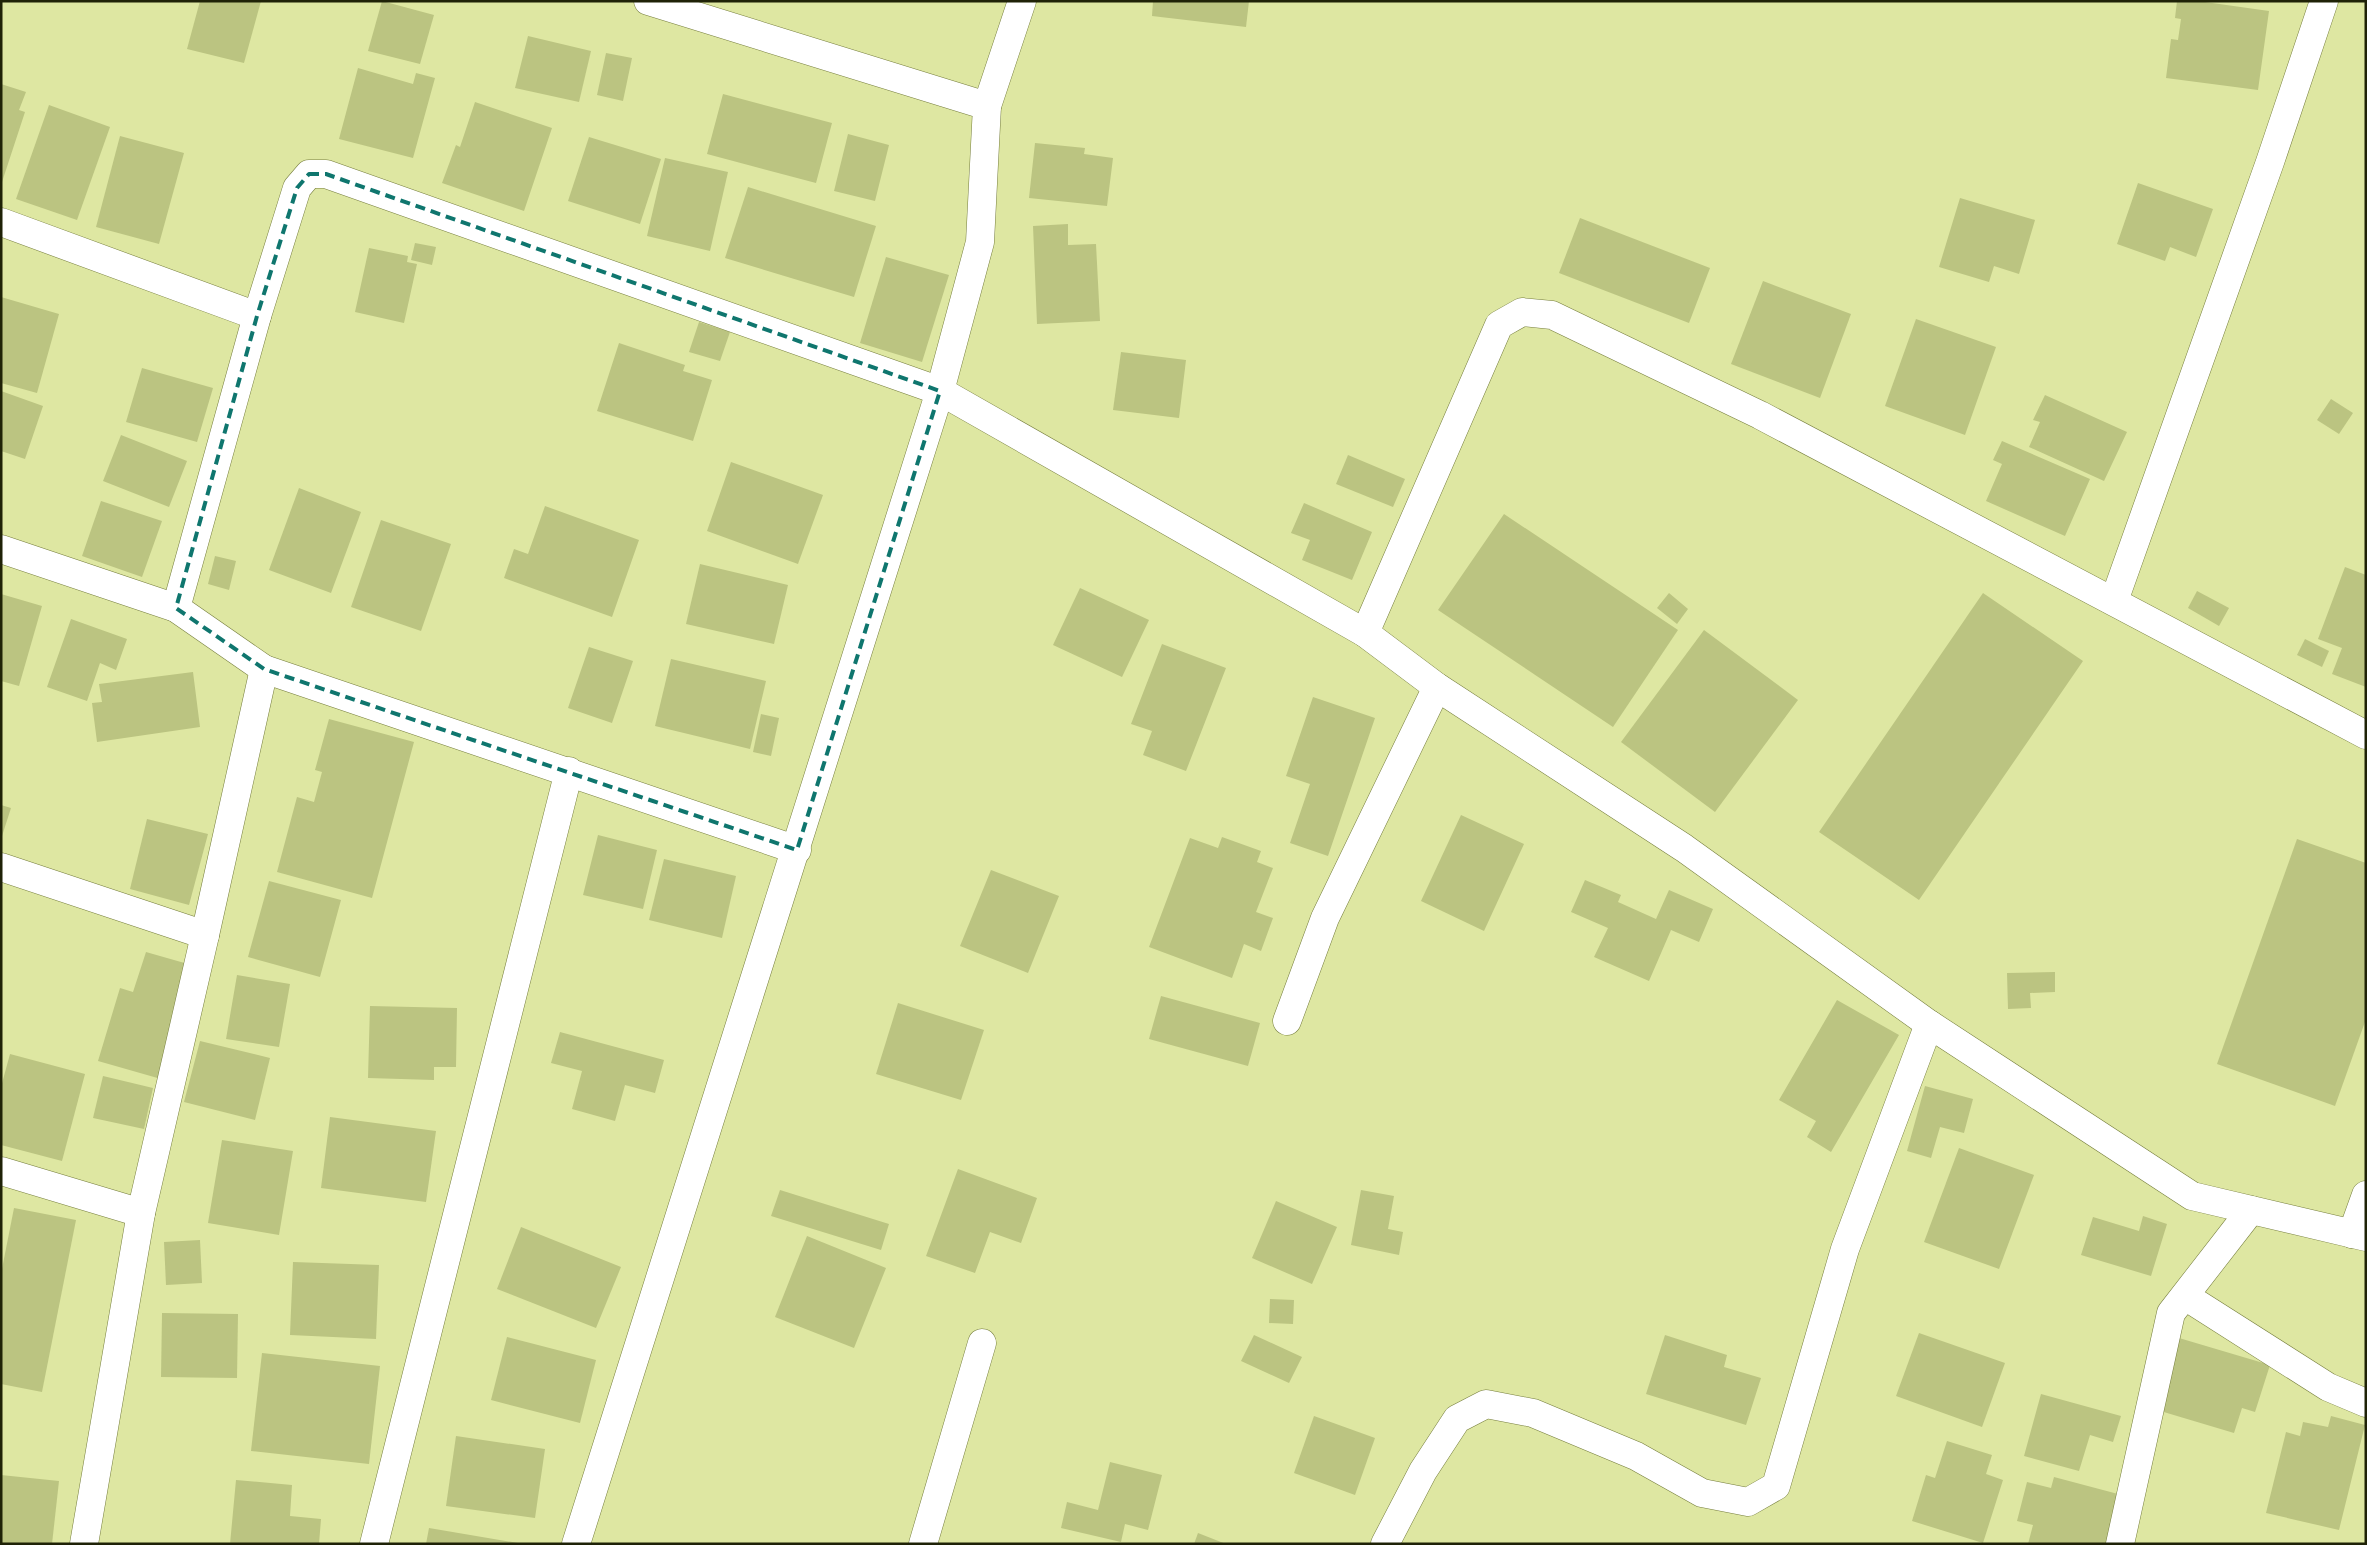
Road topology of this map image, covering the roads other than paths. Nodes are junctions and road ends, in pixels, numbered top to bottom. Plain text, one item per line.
1 (648, 1) edge
2 (1022, 1) edge
3 (2324, 1) edge
4 (987, 106) junction
5 (1, 222) edge
6 (257, 316) junction
7 (940, 391) junction
8 (1, 549) edge
9 (2114, 601) junction
10 (176, 608) junction
11 (1365, 632) junction
12 (264, 669) junction
13 (1437, 688) junction
14 (2366, 735) edge
15 (569, 771) junction
16 (797, 850) junction
17 (1, 867) edge
18 (205, 936) junction
19 (1287, 1021) dead end
20 (1929, 1024) junction
21 (1, 1171) edge
22 (2366, 1195) edge
23 (2252, 1210) junction
24 (141, 1213) junction
25 (2359, 1235) edge
26 (2185, 1296) junction
27 (982, 1343) dead end
28 (2366, 1403) edge
29 (84, 1544) edge
30 (374, 1544) edge
31 (576, 1544) edge
32 (922, 1544) edge
33 (1384, 1544) edge
34 (2120, 1544) edge

1 - 4 street
2 - 4 street
3 - 9 street
4 - 7 street
5 - 6 street
6 - 7 street
6 - 10 street
7 - 11 street
7 - 16 street
8 - 10 street
9 - 11 street
9 - 14 street
10 - 12 street
11 - 13 street
12 - 15 street
12 - 18 street
13 - 19 street
13 - 20 street
15 - 16 street
15 - 30 street
16 - 31 street
17 - 18 street
18 - 24 street
20 - 23 street
20 - 33 street
21 - 24 street
22 - 25 street
23 - 25 street
23 - 26 street
24 - 29 street
26 - 28 street
26 - 34 street
27 - 32 street

